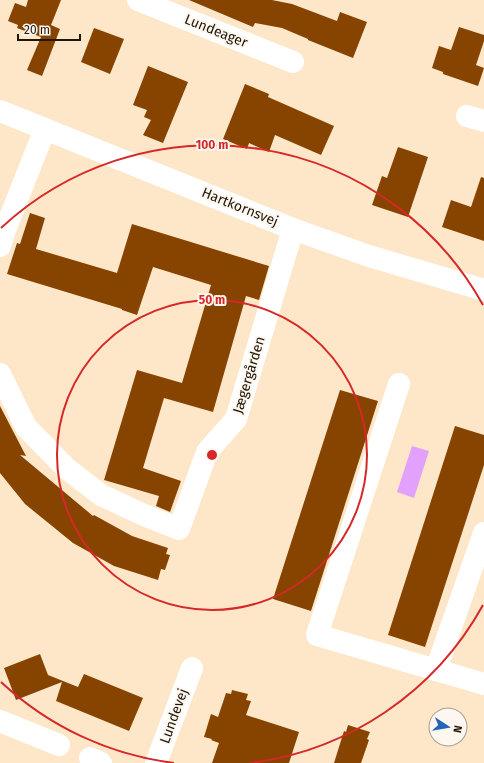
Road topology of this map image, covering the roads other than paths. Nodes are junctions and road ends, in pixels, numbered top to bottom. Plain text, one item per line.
1 (138, 0) edge
2 (293, 62) dead end
3 (0, 111) edge
4 (45, 129) junction
5 (293, 229) junction
6 (0, 246) edge
7 (484, 290) edge
8 (0, 374) edge
9 (399, 384) dead end
10 (484, 533) edge
11 (192, 668) dead end
12 (436, 670) junction
13 (484, 684) edge
14 (0, 721) edge
15 (59, 745) dead end
16 (156, 763) edge

1 - 2 street, Lundeager
3 - 4 street, Hartkornsvej
4 - 5 street, Hartkornsvej
4 - 6 street
5 - 7 street, Hartkornsvej
5 - 8 street, Jægergården
9 - 12 street
10 - 12 street
11 - 16 street, Lundevej
12 - 13 street
14 - 15 street

